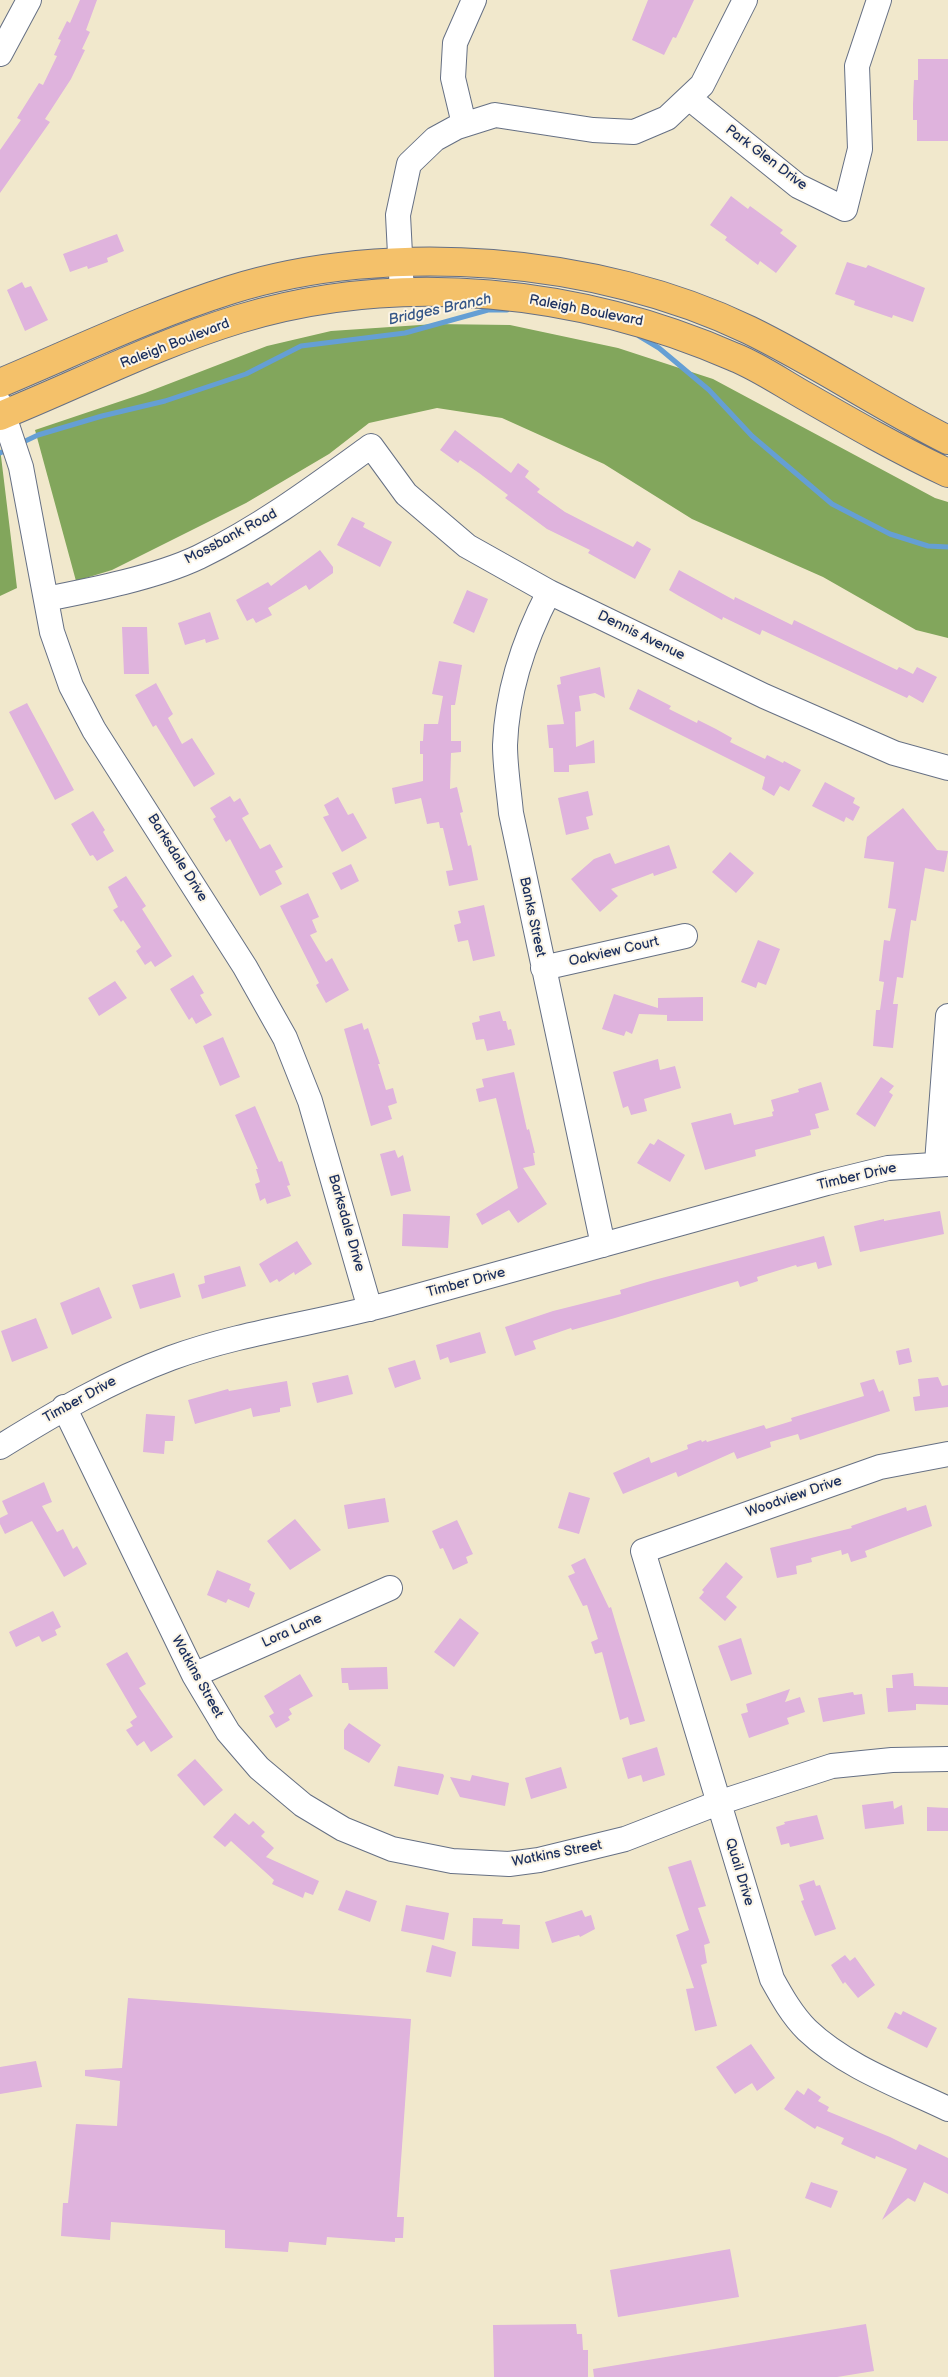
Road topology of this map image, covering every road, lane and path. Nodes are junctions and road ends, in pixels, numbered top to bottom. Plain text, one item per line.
1 (28, 0) edge
2 (474, 0) edge
3 (745, 0) edge
4 (879, 0) edge
5 (0, 54) edge
6 (689, 98) junction
7 (464, 124) junction
8 (400, 262) junction
9 (402, 293) junction
10 (0, 383) edge
11 (1, 411) edge
12 (948, 440) edge
13 (372, 446) joint
14 (948, 473) edge
15 (549, 592) junction
16 (46, 600) junction
17 (948, 768) edge
18 (685, 936) dead end
19 (543, 968) junction
20 (948, 1016) edge
21 (942, 1163) edge
22 (603, 1245) junction
23 (370, 1309) junction
24 (64, 1407) junction
25 (0, 1447) edge
26 (948, 1454) edge
27 (644, 1550) joint
28 (390, 1588) dead end
29 (194, 1675) junction
30 (948, 1759) edge
31 (718, 1804) junction
32 (948, 2109) edge

1 - 5 street
2 - 7 street
3 - 6 street
4 - 6 street, Park Glen Drive
6 - 7 street
7 - 8 street
8 - 9 street
8 - 10 main road
8 - 12 main road
9 - 11 main road, Raleigh Boulevard
9 - 14 main road, Raleigh Boulevard
11 - 16 street, Barksdale Drive
13 - 15 street, Dennis Avenue
13 - 16 street, Mossbank Road
15 - 17 street, Dennis Avenue
15 - 19 street, Banks Street
16 - 23 street, Barksdale Drive
18 - 19 street, Oakview Court
19 - 22 street, Banks Street
20 - 21 street
21 - 22 street, Timber Drive
22 - 23 street, Timber Drive
23 - 24 street, Timber Drive
24 - 25 street, Timber Drive
24 - 29 street, Watkins Street
26 - 27 street, Woodview Drive
27 - 31 street, Quail Drive
28 - 29 street, Lora Lane
29 - 31 street, Watkins Street
30 - 31 street, Watkins Street
31 - 32 street, Quail Drive

